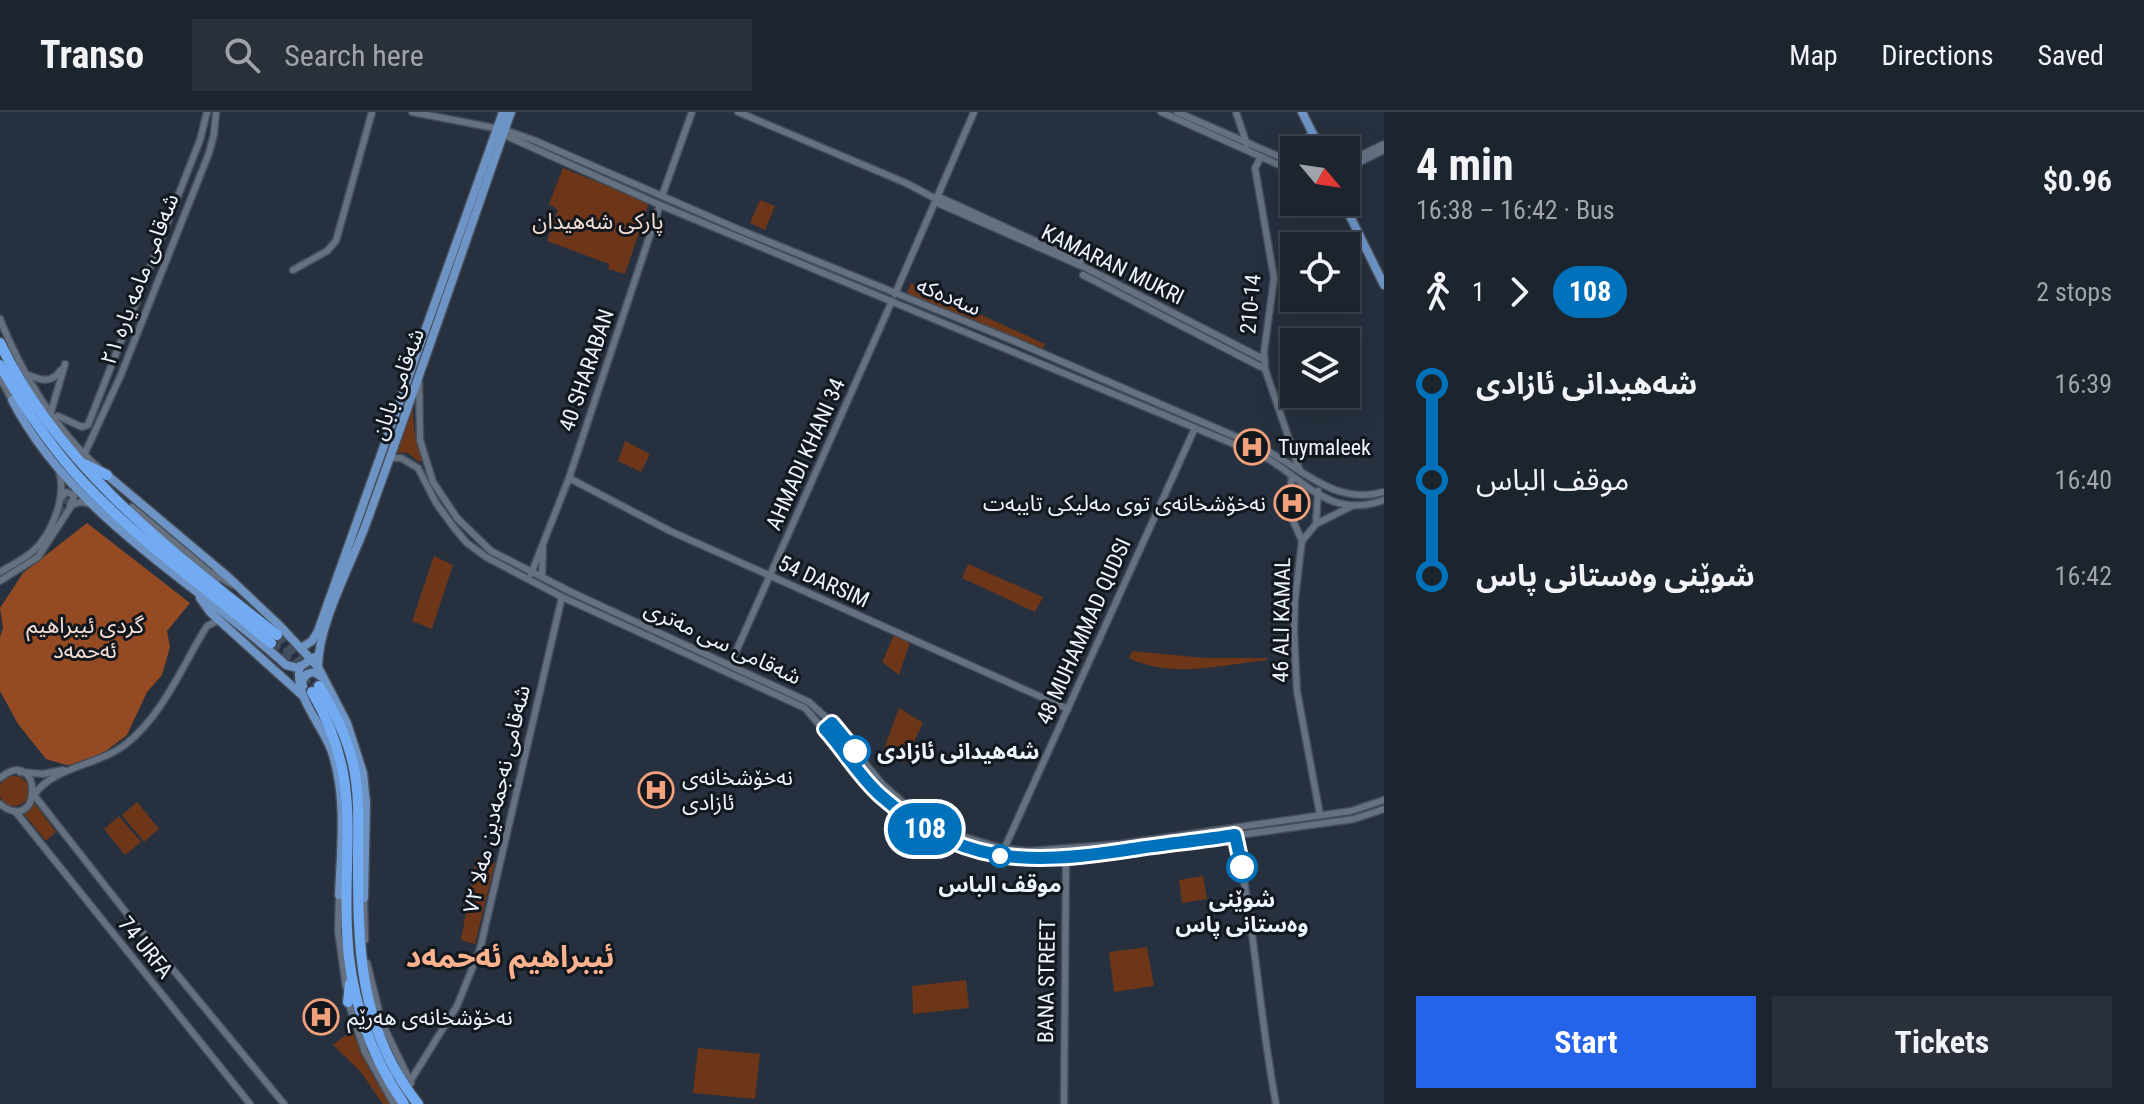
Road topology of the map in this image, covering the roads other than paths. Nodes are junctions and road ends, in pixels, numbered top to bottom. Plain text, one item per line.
1 (207, 112) edge
2 (216, 112) edge
3 (372, 112) edge
4 (412, 112) edge
5 (503, 112) edge
6 (511, 112) edge
7 (692, 112) edge
8 (738, 112) edge
9 (974, 112) edge
10 (1161, 112) edge
11 (1177, 112) edge
12 (1236, 112) edge
13 (1299, 112) edge
14 (499, 130) junction
15 (1309, 136) edge
16 (1313, 136) edge
17 (1247, 145) junction
18 (1384, 147) edge
19 (1261, 157) junction
20 (1280, 158) edge
21 (1360, 159) edge
22 (1280, 163) edge
23 (599, 168) junction
24 (595, 176) junction
25 (662, 196) junction
26 (936, 199) junction
27 (660, 205) junction
28 (1352, 216) edge
29 (1353, 216) edge
30 (790, 254) junction
31 (293, 270) dead end
32 (443, 276) junction
33 (1384, 276) edge
34 (453, 279) junction
35 (1384, 285) edge
36 (437, 294) junction
37 (447, 297) junction
38 (893, 297) junction
39 (0, 319) edge
40 (965, 322) junction
41 (1189, 325) junction
42 (982, 329) junction
43 (962, 330) junction
44 (978, 337) junction
45 (0, 343) edge
46 (1265, 360) junction
47 (0, 365) edge
48 (1265, 369) junction
49 (420, 373) junction
50 (28, 375) junction
51 (1094, 376) junction
52 (3, 377) edge
53 (1090, 384) junction
54 (12, 400) joint
55 (55, 414) junction
56 (1195, 428) junction
57 (81, 458) junction
58 (389, 458) junction
59 (57, 468) junction
60 (1301, 473) junction
61 (107, 475) joint
62 (1292, 476) junction
63 (569, 478) junction
64 (1318, 483) junction
65 (1384, 492) edge
66 (1318, 495) junction
67 (1384, 500) edge
68 (60, 502) junction
69 (440, 502) junction
70 (93, 504) junction
71 (1355, 505) junction
72 (132, 507) dead end
73 (69, 508) junction
74 (61, 512) tunnel mouth
75 (365, 512) junction
76 (1316, 524) junction
77 (1302, 541) junction
78 (543, 547) junction
79 (148, 552) junction
80 (174, 563) junction
81 (211, 573) junction
82 (530, 575) junction
83 (0, 577) edge
84 (542, 577) junction
85 (770, 577) junction
86 (219, 588) junction
87 (240, 589) junction
88 (195, 591) junction
89 (562, 597) junction
90 (210, 612) junction
91 (219, 620) junction
92 (318, 641) junction
93 (306, 655) junction
94 (279, 658) junction
95 (730, 665) junction
96 (300, 667) junction
97 (316, 689) junction
98 (1068, 709) junction
99 (832, 723) junction
100 (825, 729) junction
101 (335, 749) junction
102 (20, 772) junction
103 (0, 778) edge
104 (34, 795) junction
105 (1384, 800) edge
106 (0, 806) edge
107 (1384, 809) edge
108 (12, 810) junction
109 (1320, 815) junction
110 (1235, 835) junction
111 (1120, 848) junction
112 (1004, 849) junction
113 (1037, 855) junction
114 (1066, 859) junction
115 (339, 895) junction
116 (364, 898) junction
117 (352, 915) junction
118 (351, 970) junction
119 (348, 1002) junction
120 (380, 1041) junction
121 (394, 1052) junction
122 (388, 1079) junction
123 (408, 1085) junction
124 (386, 1093) junction
125 (412, 1102) edge
126 (250, 1104) edge
127 (284, 1104) edge
128 (394, 1104) edge
129 (1064, 1104) edge
130 (1276, 1104) edge

1 - 55 main road, شەقامی مامە یارە ٢١
2 - 57 main road, شەقامی مامە یارە ٢١
3 - 31 main road
4 - 14 main road
5 - 14 main road
6 - 14 main road, شەقامی بابان
7 - 25 main road
8 - 26 main road, KAMARAN MUKRI
9 - 26 main road, AHMADI KHANI 34
10 - 19 main road
11 - 17 main road
12 - 17 main road
13 - 15 main road
13 - 16 main road
14 - 23 main road, سەدەکە
14 - 24 main road, سەدەکە
14 - 32 main road
14 - 34 main road, شەقامی بابان
17 - 20 main road
18 - 21 main road
19 - 22 main road
19 - 46 main road, 210-14
23 - 24 main road
23 - 25 main road, سەدەکە
24 - 27 main road, سەدەکە
25 - 30 main road, سەدەکە
26 - 38 main road, AHMADI KHANI 34
26 - 41 main road, KAMARAN MUKRI
27 - 30 main road, سەدەکە
27 - 63 main road, 40 SHARABAN
28 - 35 main road
29 - 33 main road
30 - 38 main road, سەدەکە
32 - 34 main road
32 - 36 main road
34 - 37 main road, شەقامی بابان
36 - 37 main road
36 - 75 main road
37 - 49 main road, شەقامی بابان
38 - 40 main road, سەدەکە
38 - 43 main road, سەدەکە
38 - 85 main road, AHMADI KHANI 34
39 - 50 main road
40 - 42 main road, سەدەکە
40 - 43 main road
41 - 46 main road, KAMARAN MUKRI
41 - 48 main road, KAMARAN MUKRI
42 - 44 main road
42 - 51 main road, سەدەکە
43 - 44 main road, سەدەکە
44 - 53 main road, سەدەکە
45 - 57 highway
46 - 48 main road
47 - 52 highway
48 - 60 main road
49 - 58 main road, شەقامی بابان
49 - 69 main road, شەقامی سی مەتری
50 - 55 main road
50 - 55 main road
51 - 53 main road
51 - 60 main road, سەدەکە
52 - 54 highway
52 - 80 highway
53 - 56 main road, سەدەکە
54 - 59 main road
55 - 57 main road
56 - 62 main road, سەدەکە
56 - 98 main road, 48 MUHAMMAD QUDSI
57 - 61 highway
57 - 86 highway
58 - 69 main road, شەقامی سی مەتری
58 - 75 main road, شەقامی بابان
59 - 68 main road
59 - 70 main road
60 - 64 main road, سەدەکە
61 - 87 main road
62 - 66 main road, سەدەکە
62 - 77 main road
63 - 78 main road, 40 SHARABAN
63 - 85 main road, 54 DARSIM
64 - 65 main road, سەدەکە
64 - 66 main road
66 - 71 main road
66 - 76 main road
67 - 71 main road
68 - 73 main road
68 - 83 main road
69 - 82 main road, شەقامی سی مەتری
70 - 73 main road
70 - 79 main road
71 - 76 main road, 46 ALI KAMAL
72 - 81 main road
73 - 83 main road
74 - 83 main road
75 - 92 main road, شەقامی بابان
76 - 77 main road, 46 ALI KAMAL
77 - 109 main road, 46 ALI KAMAL
78 - 82 main road, 40 SHARABAN
78 - 84 main road, 40 SHARABAN
79 - 80 highway
79 - 88 main road
80 - 86 highway
81 - 86 main road
81 - 87 main road
82 - 84 main road, شەقامی سی مەتری
82 - 89 main road, شەقامی سی مەتری
84 - 95 main road, شەقامی سی مەتری
85 - 95 main road, AHMADI KHANI 34
85 - 98 main road, 54 DARSIM
87 - 93 main road
88 - 90 main road
88 - 94 main road
89 - 100 main road, شەقامی سی مەتری
89 - 123 main road, شەقامی نەجمەدین مەلا ٧٢
90 - 91 main road
90 - 102 main road
91 - 97 main road
91 - 104 main road
92 - 93 main road, شەقامی بابان
92 - 93 main road
93 - 94 main road
93 - 96 main road
93 - 97 main road
94 - 96 main road
95 - 99 main road, شەقامی سی مەتری
96 - 97 main road
97 - 101 highway
97 - 116 main road
97 - 117 highway
98 - 112 main road, 48 MUHAMMAD QUDSI
99 - 100 main road
99 - 112 main road, شەقامی سی مەتری
100 - 113 main road, شەقامی سی مەتری
101 - 115 main road
101 - 117 highway
102 - 103 main road
102 - 104 main road
104 - 108 main road
104 - 127 main road
105 - 109 main road, شەقامی سی مەتری
106 - 108 main road
107 - 110 main road, شەقامی سی مەتری
108 - 126 main road, 74 URFA
109 - 111 main road, شەقامی سی مەتری
110 - 111 main road, شەقامی سی مەتری
110 - 130 main road
111 - 113 main road, شەقامی سی مەتری
111 - 114 main road, شەقامی سی مەتری
112 - 113 main road, شەقامی سی مەتری
113 - 114 main road, شەقامی سی مەتری
114 - 129 main road, BANA STREET
115 - 117 highway
115 - 119 main road
116 - 117 highway
116 - 121 main road
117 - 118 highway
117 - 120 highway
118 - 119 highway
118 - 122 highway
119 - 124 main road
120 - 121 highway
120 - 123 highway
121 - 123 main road
122 - 124 highway
122 - 125 highway
123 - 125 highway
124 - 128 main road

